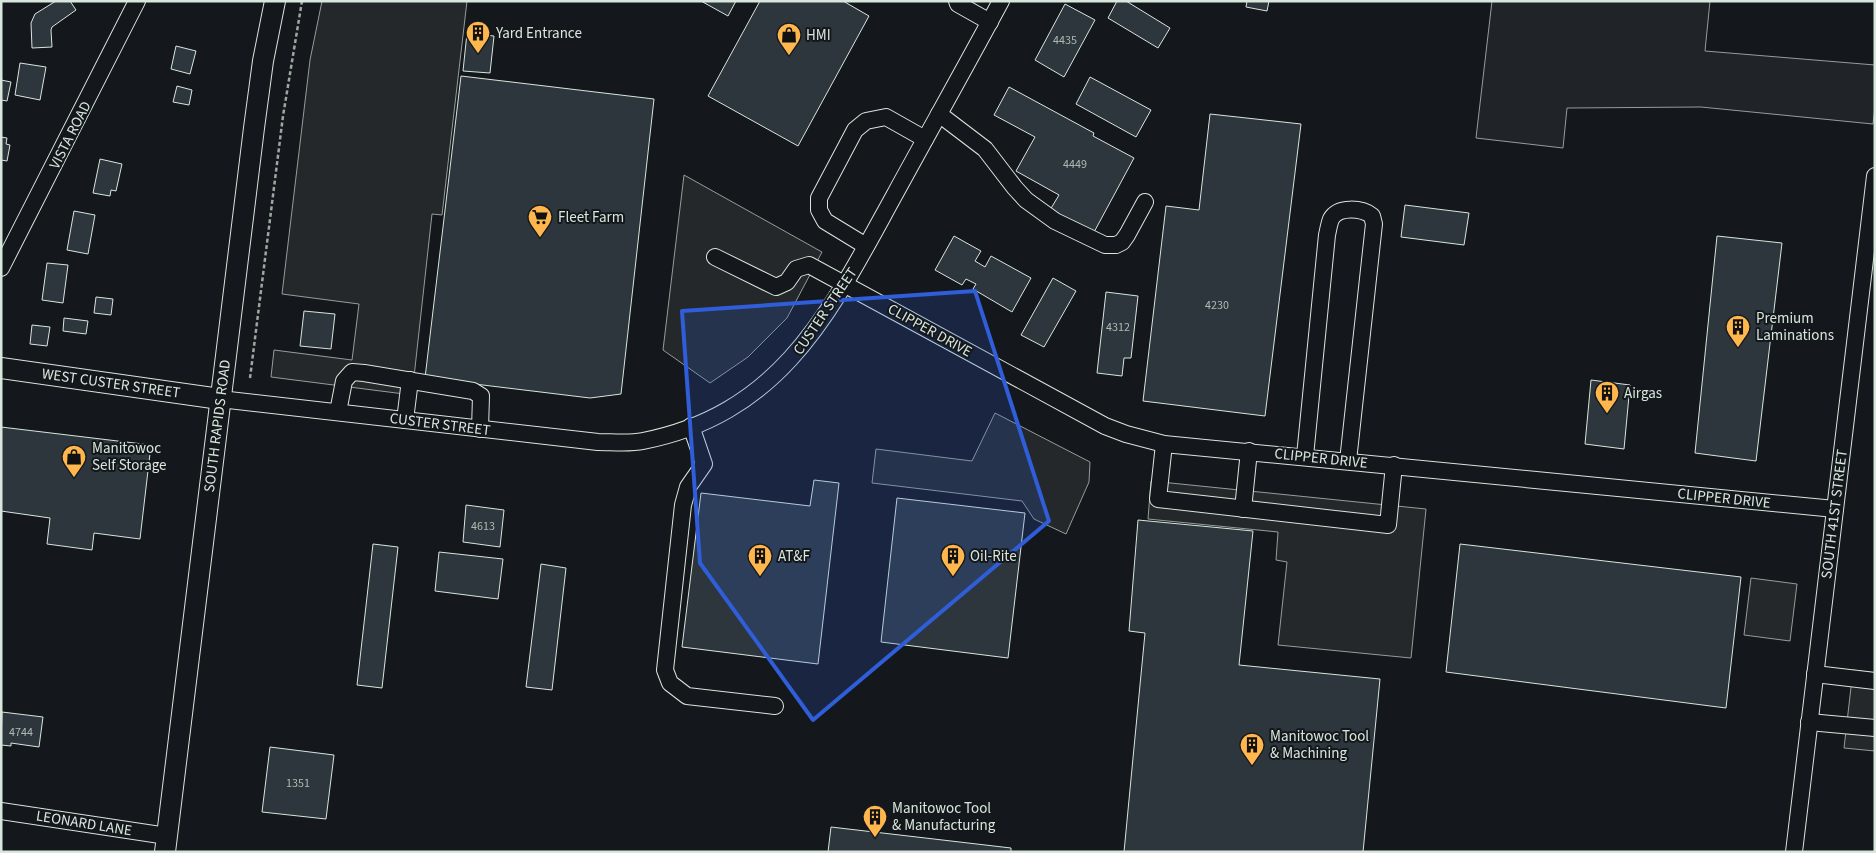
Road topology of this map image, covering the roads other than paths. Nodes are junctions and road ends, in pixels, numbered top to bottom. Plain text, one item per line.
1 (137, 1) edge
2 (274, 1) edge
3 (957, 1) edge
4 (1001, 1) edge
5 (990, 22) junction
6 (939, 114) junction
7 (925, 139) junction
8 (1875, 176) edge
9 (1145, 202) dead end
10 (866, 246) junction
11 (715, 257) dead end
12 (1, 268) edge
13 (846, 284) junction
14 (1, 368) edge
15 (410, 380) junction
16 (220, 399) junction
17 (338, 412) junction
18 (405, 420) junction
19 (691, 426) junction
20 (480, 429) junction
21 (1164, 444) junction
22 (1249, 451) junction
23 (1305, 456) junction
24 (1348, 461) junction
25 (1394, 465) junction
26 (1243, 509) junction
27 (1835, 509) junction
28 (1815, 674) junction
29 (1875, 681) edge
30 (775, 706) dead end
31 (1809, 722) junction
32 (1875, 728) edge
33 (1, 811) edge
34 (166, 844) edge
35 (1794, 852) edge

1 - 12 street, VISTA ROAD
2 - 16 main road, SOUTH RAPIDS ROAD
3 - 5 street
4 - 5 street, CUSTER STREET
5 - 6 street, CUSTER STREET
6 - 7 street, CUSTER STREET
6 - 9 street
7 - 10 street, CUSTER STREET
7 - 10 street
8 - 27 street, SOUTH 41ST STREET
10 - 13 street, CUSTER STREET
11 - 13 street, CLIPPER DRIVE
13 - 19 street, CUSTER STREET
13 - 21 street, CLIPPER DRIVE
14 - 16 main road, WEST CUSTER STREET
15 - 17 street
15 - 18 street
15 - 20 street
16 - 17 street, CUSTER STREET
16 - 34 main road, SOUTH RAPIDS ROAD
17 - 18 street, CUSTER STREET
18 - 20 street, CUSTER STREET
19 - 20 street, CUSTER STREET
19 - 30 street
21 - 22 street, CLIPPER DRIVE
21 - 26 street
22 - 23 street, CLIPPER DRIVE
22 - 26 street
23 - 24 street, CLIPPER DRIVE
23 - 24 street
24 - 25 street, CLIPPER DRIVE
25 - 26 street
25 - 27 street, CLIPPER DRIVE
27 - 28 street, SOUTH 41ST STREET
28 - 29 street
28 - 31 street, SOUTH 41ST STREET
31 - 32 street
31 - 35 street, SOUTH 41ST STREET
33 - 34 street, LEONARD LANE

